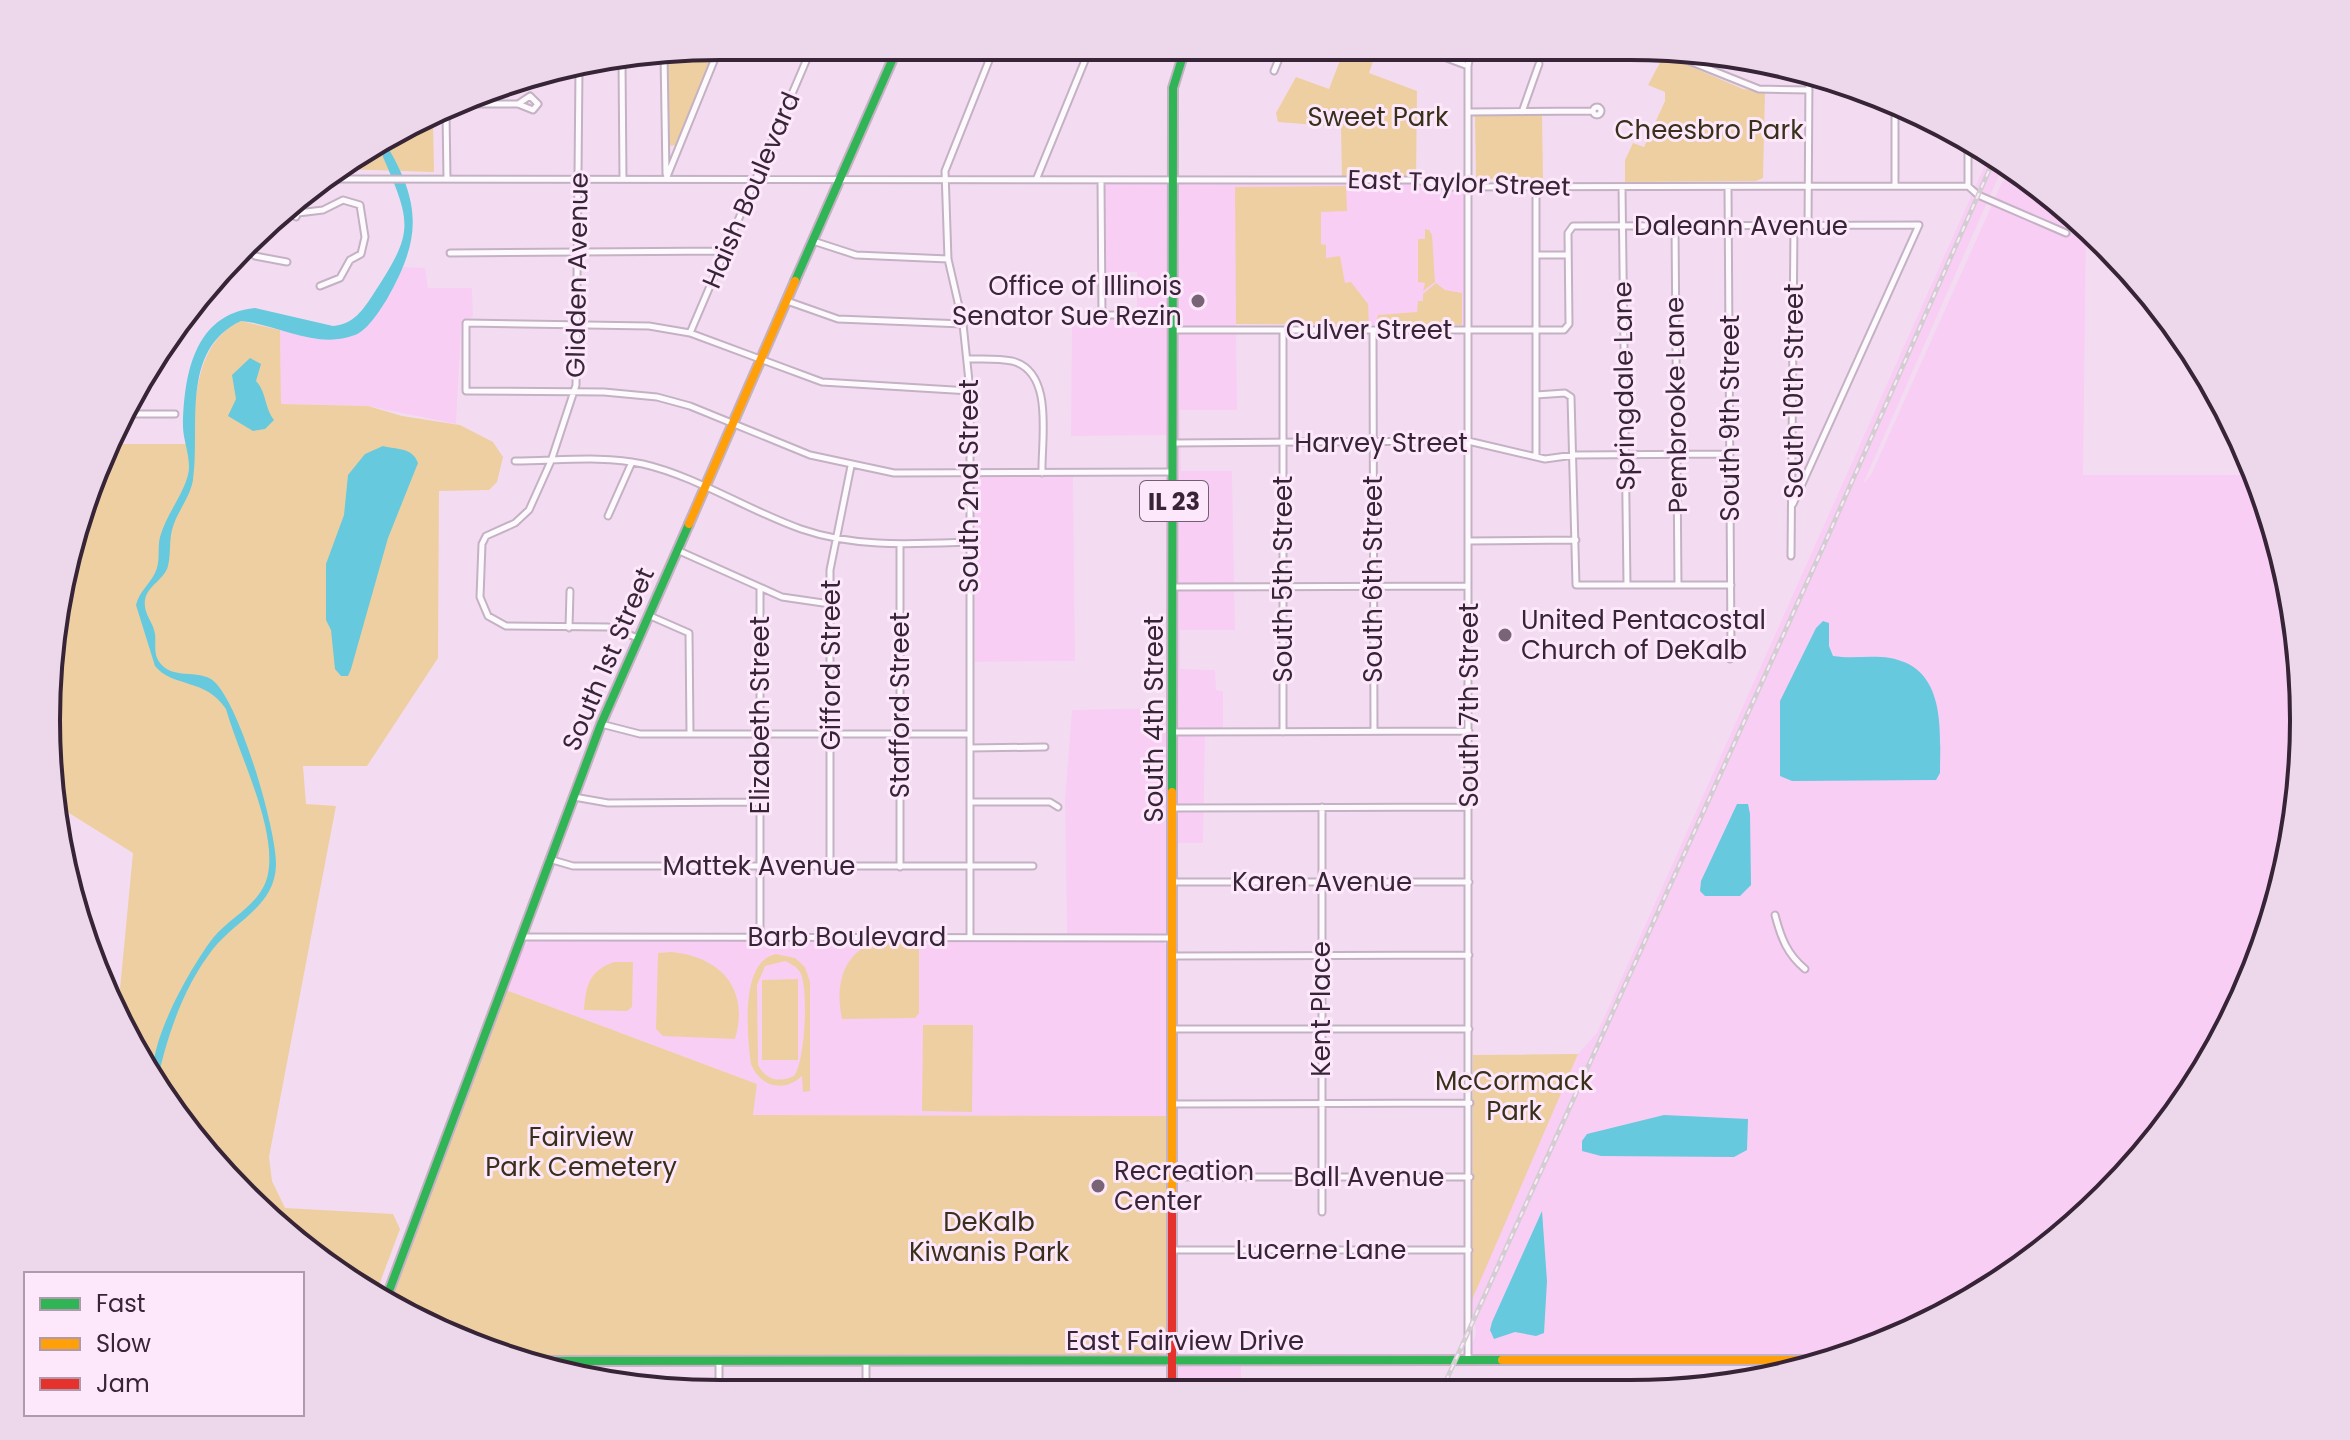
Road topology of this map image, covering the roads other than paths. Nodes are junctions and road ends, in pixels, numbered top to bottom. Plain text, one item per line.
1 (714, 60) edge
2 (807, 60) edge
3 (892, 60) edge
4 (989, 60) edge
5 (1085, 60) edge
6 (1181, 60) edge
7 (1278, 60) edge
8 (1452, 60) edge
9 (1469, 60) edge
10 (664, 62) edge
11 (1539, 64) dead end
12 (1696, 64) edge
13 (1468, 66) junction
14 (622, 68) edge
15 (1274, 71) dead end
16 (579, 76) edge
17 (1809, 85) edge
18 (1809, 90) junction
19 (483, 104) edge
20 (518, 104) dead end
21 (1593, 111) dead end
22 (1469, 112) junction
23 (1522, 112) junction
24 (1895, 116) edge
25 (446, 120) edge
26 (1968, 153) edge
27 (579, 178) junction
28 (342, 179) edge
29 (447, 179) junction
30 (623, 179) junction
31 (666, 179) junction
32 (758, 179) junction
33 (840, 179) junction
34 (945, 180) junction
35 (1036, 180) junction
36 (1174, 180) junction
37 (1101, 181) junction
38 (1808, 185) junction
39 (1895, 185) junction
40 (1469, 186) junction
41 (1968, 186) junction
42 (1536, 187) junction
43 (1622, 187) junction
44 (1728, 187) junction
45 (297, 214) edge
46 (1621, 226) junction
47 (1675, 226) junction
48 (1729, 226) junction
49 (1794, 226) junction
50 (1808, 226) junction
51 (2066, 233) dead end
52 (813, 241) junction
53 (726, 251) junction
54 (450, 253) dead end
55 (578, 253) junction
56 (1537, 255) junction
57 (1568, 255) junction
58 (255, 256) dead end
59 (948, 259) junction
60 (287, 262) dead end
61 (320, 286) dead end
62 (786, 301) junction
63 (1174, 315) junction
64 (579, 323) junction
65 (963, 324) junction
66 (1174, 330) junction
67 (1283, 330) junction
68 (1470, 330) junction
69 (1536, 330) junction
70 (1373, 331) junction
71 (690, 333) junction
72 (968, 359) junction
73 (760, 361) junction
74 (970, 391) junction
75 (576, 392) junction
76 (1536, 395) junction
77 (135, 414) edge
78 (175, 414) dead end
79 (732, 424) junction
80 (1468, 441) junction
81 (1283, 442) junction
82 (1373, 442) junction
83 (1174, 443) junction
84 (1624, 454) junction
85 (1677, 454) junction
86 (1730, 454) junction
87 (1574, 455) junction
88 (1536, 457) junction
89 (515, 461) dead end
90 (551, 461) junction
91 (632, 462) junction
92 (851, 466) junction
93 (1174, 472) junction
94 (1042, 473) junction
95 (970, 474) junction
96 (704, 487) junction
97 (1793, 504) junction
98 (608, 516) dead end
99 (835, 537) junction
100 (1576, 540) junction
101 (1469, 541) junction
102 (970, 542) junction
103 (900, 544) junction
104 (677, 550) junction
105 (1791, 556) dead end
106 (1627, 585) junction
107 (1678, 585) junction
108 (1731, 585) junction
109 (1283, 586) junction
110 (1373, 586) junction
111 (1468, 586) junction
112 (1174, 587) junction
113 (760, 588) junction
114 (570, 591) dead end
115 (830, 604) junction
116 (648, 615) junction
117 (569, 628) junction
118 (638, 638) junction
119 (1731, 649) dead end
120 (601, 724) junction
121 (1374, 731) junction
122 (1469, 731) junction
123 (1175, 732) junction
124 (1283, 732) junction
125 (690, 733) junction
126 (761, 733) junction
127 (831, 733) junction
128 (900, 733) junction
129 (970, 734) junction
130 (1045, 747) dead end
131 (970, 748) junction
132 (572, 796) junction
133 (760, 802) junction
134 (970, 802) junction
135 (1058, 807) dead end
136 (1322, 807) junction
137 (1469, 807) junction
138 (1174, 808) junction
139 (549, 859) junction
140 (760, 866) junction
141 (830, 866) junction
142 (1033, 866) dead end
143 (900, 867) junction
144 (970, 867) junction
145 (1174, 882) junction
146 (1321, 882) junction
147 (1469, 882) junction
148 (1775, 915) dead end
149 (520, 937) junction
150 (760, 937) junction
151 (970, 937) junction
152 (1174, 938) junction
153 (1469, 955) junction
154 (1174, 956) junction
155 (1321, 956) junction
156 (1805, 969) dead end
157 (1173, 1029) junction
158 (1321, 1029) junction
159 (1469, 1029) junction
160 (1321, 1103) junction
161 (1470, 1103) junction
162 (1173, 1104) junction
163 (1173, 1177) junction
164 (1322, 1177) junction
165 (1470, 1177) junction
166 (1322, 1212) dead end
167 (1172, 1250) junction
168 (1469, 1250) junction
169 (389, 1291) edge
170 (719, 1360) junction
171 (866, 1360) junction
172 (1172, 1360) junction
173 (1791, 1360) edge
174 (1468, 1361) junction
175 (570, 1363) edge
176 (719, 1380) edge
177 (866, 1380) edge
178 (1172, 1380) edge

1 - 31 street
2 - 32 street, Haish Boulevard
3 - 33 street, South 1st Street
4 - 34 street, South 2nd Street
5 - 35 street
6 - 36 street, South 4th Street / IL 23
7 - 15 street
8 - 13 street
9 - 13 street, South 7th Street
10 - 31 street
11 - 23 street
12 - 18 street
13 - 22 street, South 7th Street
14 - 30 street
16 - 27 street, Glidden Avenue
17 - 18 street
18 - 38 street
19 - 20 street
21 - 23 street
22 - 23 street
22 - 40 street, South 7th Street
24 - 39 street
25 - 29 street
26 - 41 street
27 - 29 street, East Taylor Street
27 - 30 street, East Taylor Street
27 - 55 street, Glidden Avenue
28 - 29 street, East Taylor Street
30 - 31 street, East Taylor Street
31 - 32 street, East Taylor Street
32 - 33 street, East Taylor Street
32 - 53 street, Haish Boulevard
33 - 34 street, East Taylor Street
33 - 52 street, South 1st Street
34 - 35 street, East Taylor Street
34 - 59 street, South 2nd Street
35 - 37 street, East Taylor Street
36 - 37 street, East Taylor Street
36 - 40 street, East Taylor Street
36 - 63 street, South 4th Street / IL 23
37 - 63 street
38 - 39 street, East Taylor Street
38 - 44 street, East Taylor Street
38 - 50 street
39 - 41 street, East Taylor Street
40 - 42 street, East Taylor Street
40 - 68 street, South 7th Street
41 - 51 street, East Taylor Street
42 - 43 street, East Taylor Street
42 - 56 street
43 - 44 street, East Taylor Street
43 - 46 street, Springdale Lane
44 - 48 street, South 9th Street
45 - 61 street
46 - 47 street, Daleann Avenue
46 - 57 street, Daleann Avenue
46 - 84 street, Springdale Lane
47 - 48 street, Daleann Avenue
47 - 85 street, Pembrooke Lane
48 - 49 street, Daleann Avenue
48 - 86 street, South 9th Street
49 - 50 street, Daleann Avenue
49 - 97 street, South 10th Street
50 - 97 street, Daleann Avenue
52 - 59 street
52 - 62 street, South 1st Street
53 - 55 street
53 - 71 street, Haish Boulevard
54 - 55 street
55 - 64 street, Glidden Avenue
56 - 57 street
56 - 69 street
57 - 69 street, Culver Street
58 - 60 street
59 - 65 street, South 2nd Street
62 - 65 street
62 - 73 street, South 1st Street
63 - 66 street, South 4th Street / IL 23
64 - 71 street
64 - 75 street, Glidden Avenue
64 - 75 street
65 - 72 street, South 2nd Street
66 - 67 street, Culver Street
66 - 83 street, South 4th Street / IL 23
67 - 70 street, Culver Street
67 - 81 street, South 5th Street
68 - 69 street, Culver Street
68 - 70 street, Culver Street
68 - 80 street, South 7th Street
69 - 76 street
70 - 82 street, South 6th Street
71 - 73 street
72 - 74 street, South 2nd Street
72 - 94 street
73 - 74 street
73 - 79 street, South 1st Street
74 - 95 street, South 2nd Street
75 - 79 street
75 - 90 street, Glidden Avenue
76 - 87 street
76 - 88 street
77 - 78 street
79 - 92 street
79 - 96 street, South 1st Street
80 - 82 street, Harvey Street
80 - 88 street, Harvey Street
80 - 101 street, South 7th Street
81 - 82 street, Harvey Street
81 - 83 street, Harvey Street
81 - 109 street, South 5th Street
82 - 110 street, South 6th Street
83 - 93 street, South 4th Street / IL 23
84 - 85 street, Harvey Street
84 - 87 street, Harvey Street
84 - 106 street, Springdale Lane
85 - 86 street, Harvey Street
85 - 107 street, Pembrooke Lane
86 - 108 street, South 9th Street
87 - 88 street, Harvey Street
87 - 100 street
89 - 90 street
90 - 91 street
90 - 117 street, Glidden Avenue
91 - 96 street
91 - 98 street
92 - 95 street
92 - 99 street, Gifford Street
93 - 94 street
93 - 112 street, South 4th Street / IL 23
94 - 95 street
95 - 102 street, South 2nd Street
96 - 99 street
96 - 104 street, South 1st Street
97 - 105 street, South 10th Street
99 - 103 street
99 - 115 street, Gifford Street
100 - 101 street
100 - 106 street
101 - 111 street, South 7th Street
102 - 103 street
102 - 129 street, South 2nd Street
103 - 128 street, Stafford Street
104 - 113 street
104 - 116 street, South 1st Street
106 - 107 street
107 - 108 street
108 - 119 street, South 9th Street
109 - 110 street
109 - 112 street
109 - 124 street, South 5th Street
110 - 111 street
110 - 121 street, South 6th Street
111 - 122 street, South 7th Street
112 - 123 street, South 4th Street / IL 23
113 - 115 street
113 - 126 street, Elizabeth Street
114 - 117 street
115 - 127 street, Gifford Street
116 - 118 street, South 1st Street
116 - 125 street
117 - 118 street
118 - 120 street, South 1st Street
120 - 125 street
120 - 132 street, South 1st Street
121 - 122 street
121 - 124 street
122 - 137 street, South 7th Street
123 - 124 street
123 - 138 street, South 4th Street / IL 23
125 - 126 street
126 - 127 street
126 - 133 street, Elizabeth Street
127 - 128 street
127 - 141 street, Gifford Street
128 - 129 street
128 - 143 street, Stafford Street
129 - 131 street, South 2nd Street
130 - 131 street
131 - 134 street, South 2nd Street
132 - 133 street
132 - 139 street, South 1st Street
133 - 140 street, Elizabeth Street
134 - 135 street
134 - 144 street, South 2nd Street
136 - 137 street
136 - 138 street
136 - 146 street, Kent Place
137 - 147 street, South 7th Street
138 - 145 street, South 4th Street / IL 23
139 - 140 street, Mattek Avenue
139 - 149 street, South 1st Street
140 - 141 street, Mattek Avenue
140 - 150 street, Elizabeth Street
141 - 143 street, Mattek Avenue
142 - 144 street, Mattek Avenue
143 - 144 street, Mattek Avenue
144 - 151 street, South 2nd Street
145 - 146 street, Karen Avenue
145 - 152 street, South 4th Street / IL 23
146 - 147 street, Karen Avenue
146 - 155 street, Kent Place
147 - 153 street, South 7th Street
148 - 156 street
149 - 150 street, Barb Boulevard
149 - 169 street, South 1st Street
150 - 151 street, Barb Boulevard
151 - 152 street, Barb Boulevard
152 - 154 street, South 4th Street / IL 23
153 - 155 street
153 - 159 street, South 7th Street
154 - 155 street
154 - 157 street, South 4th Street / IL 23
155 - 158 street, Kent Place
157 - 158 street
157 - 162 street, South 4th Street / IL 23
158 - 159 street
158 - 160 street, Kent Place
159 - 161 street, South 7th Street
160 - 161 street
160 - 162 street
160 - 164 street, Kent Place
161 - 165 street, South 7th Street
162 - 163 street, South 4th Street / IL 23
163 - 164 street, Ball Avenue
163 - 167 street, South 4th Street / IL 23
164 - 165 street, Ball Avenue
164 - 166 street, Kent Place
165 - 168 street, South 7th Street
167 - 168 street, Lucerne Lane
167 - 172 street, South 4th Street / IL 23
168 - 174 street, South 7th Street
170 - 171 street, East Fairview Drive
170 - 175 street, East Fairview Drive
170 - 176 street
171 - 172 street, East Fairview Drive
171 - 177 street
172 - 174 street, East Fairview Drive
172 - 178 street, South 4th Street / IL 23
173 - 174 street, East Fairview Drive

